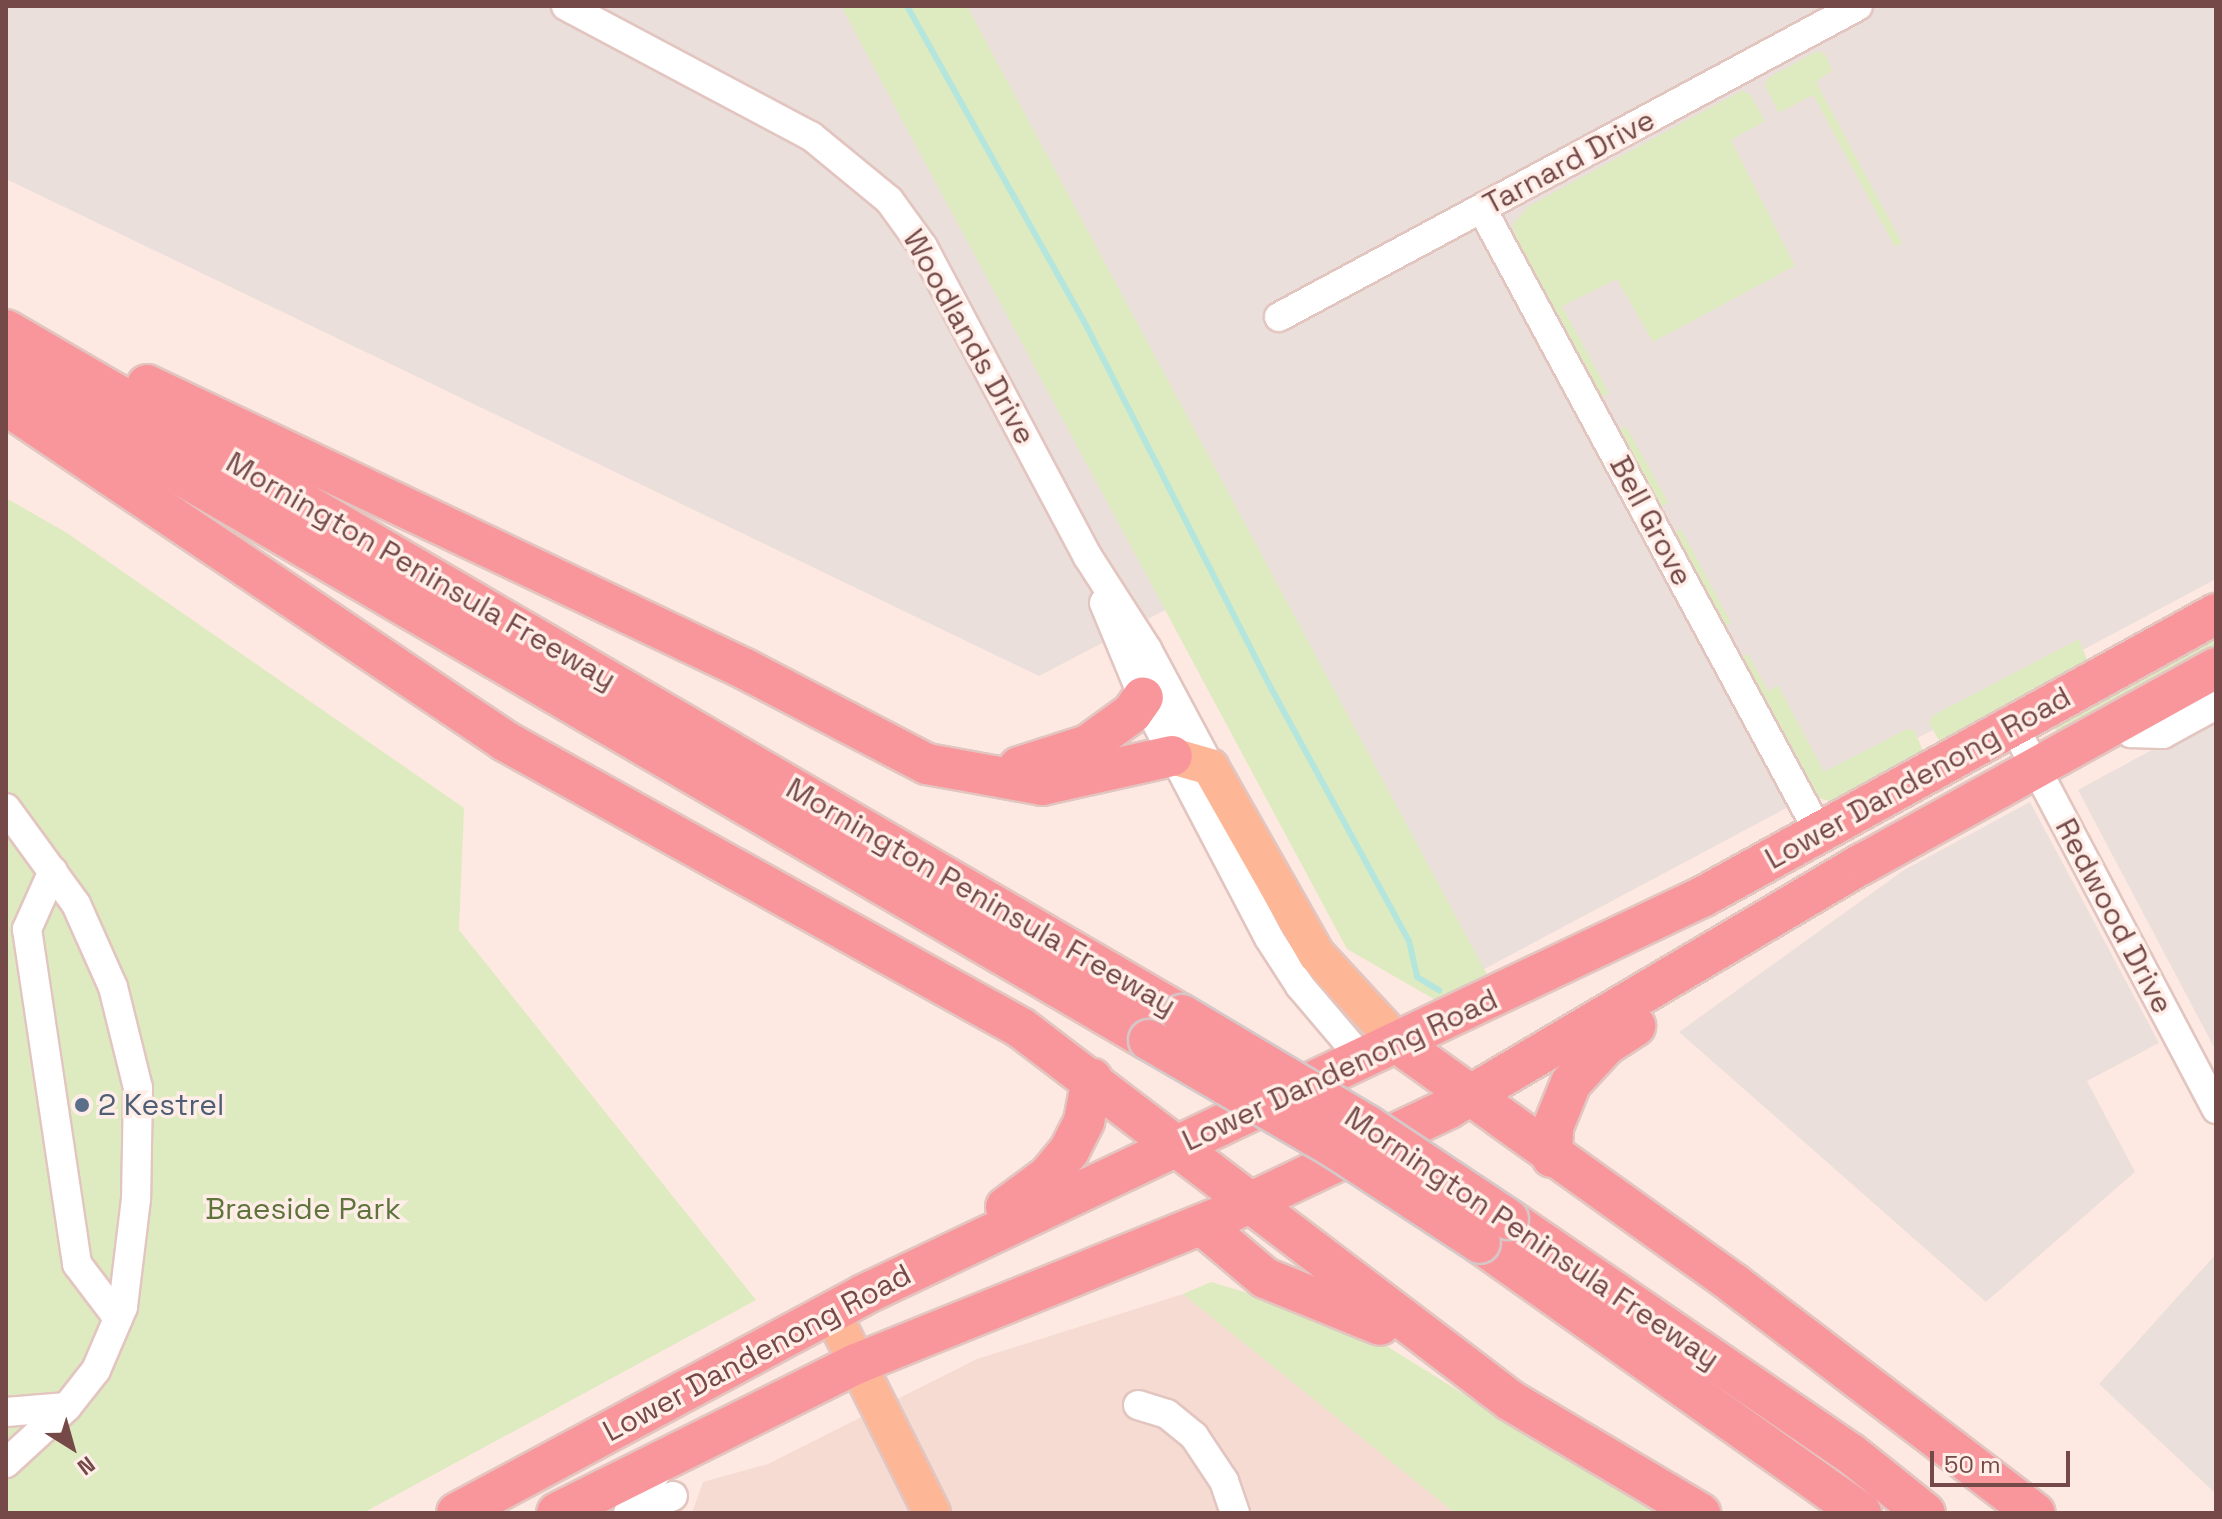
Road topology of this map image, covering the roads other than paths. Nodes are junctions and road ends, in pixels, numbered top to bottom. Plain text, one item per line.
1 (566, 6) edge
2 (1858, 6) edge
3 (1482, 209) junction
4 (6, 317) edge
5 (1279, 317) dead end
6 (6, 330) edge
7 (6, 373) edge
8 (6, 405) edge
9 (1088, 557) junction
10 (2216, 614) edge
11 (2216, 668) edge
12 (1143, 697) junction
13 (2216, 705) edge
14 (2118, 721) junction
15 (2012, 723) junction
16 (1172, 756) junction
17 (1210, 767) junction
18 (2037, 770) junction
19 (964, 773) junction
20 (6, 808) edge
21 (1820, 834) junction
22 (53, 871) junction
23 (1834, 880) junction
24 (1790, 908) junction
25 (1408, 1052) junction
26 (1363, 1060) junction
27 (1092, 1079) junction
28 (1468, 1097) junction
29 (2216, 1109) edge
30 (1176, 1145) junction
31 (1552, 1157) junction
32 (1247, 1205) junction
33 (1202, 1225) junction
34 (1494, 1231) junction
35 (847, 1303) junction
36 (118, 1318) junction
37 (856, 1364) junction
38 (1482, 1380) junction
39 (1138, 1405) dead end
40 (67, 1407) junction
41 (6, 1412) edge
42 (672, 1453) junction
43 (6, 1463) edge
44 (673, 1496) dead end
45 (457, 1513) edge
46 (557, 1513) edge
47 (628, 1513) edge
48 (932, 1513) edge
49 (1235, 1513) edge
50 (1700, 1513) edge
51 (1861, 1513) edge
52 (1925, 1513) edge
53 (2035, 1513) edge

1 - 9 street, Woodlands Drive
2 - 3 street, Tarnard Drive
3 - 5 street, Tarnard Drive
3 - 21 street, Bell Grove
4 - 19 highway
6 - 34 highway, Mornington Peninsula Freeway, bridge
7 - 34 highway, Mornington Peninsula Freeway, bridge
8 - 27 highway
9 - 12 street, Woodlands Drive
9 - 17 street, Woodlands Drive
10 - 15 highway, Lower Dandenong Road
11 - 14 highway, Lower Dandenong Road
12 - 16 street, Woodlands Drive
12 - 19 highway
13 - 14 street, Lower Dandenong Road
14 - 18 highway, Lower Dandenong Road
15 - 18 street, Redwood Drive
15 - 21 highway, Lower Dandenong Road
16 - 17 main road
16 - 19 highway
16 - 26 street, Woodlands Drive
17 - 25 main road, Woodlands Drive
18 - 23 highway, Lower Dandenong Road
18 - 29 street, Redwood Drive
20 - 22 street
21 - 25 highway, Lower Dandenong Road
22 - 36 street
22 - 36 street
23 - 24 highway, Lower Dandenong Road
23 - 25 highway
24 - 28 highway, Lower Dandenong Road
24 - 31 highway
25 - 26 highway
25 - 28 highway
26 - 30 highway, Lower Dandenong Road
27 - 30 highway
27 - 35 highway
28 - 31 highway
28 - 32 highway, Lower Dandenong Road
30 - 32 highway
30 - 35 highway, Lower Dandenong Road
31 - 53 highway
32 - 33 highway, Lower Dandenong Road
32 - 38 highway
33 - 37 highway, Lower Dandenong Road
33 - 38 highway
34 - 51 highway, Mornington Peninsula Freeway
34 - 52 highway, Mornington Peninsula Freeway
35 - 37 main road
35 - 45 highway, Lower Dandenong Road
36 - 40 street
37 - 42 highway, Lower Dandenong Road
37 - 48 main road
38 - 50 highway
39 - 49 street
40 - 41 street
40 - 43 street
42 - 46 highway, Lower Dandenong Road
42 - 47 street, Lower Dandenong Road
44 - 47 street, Lower Dandenong Road

